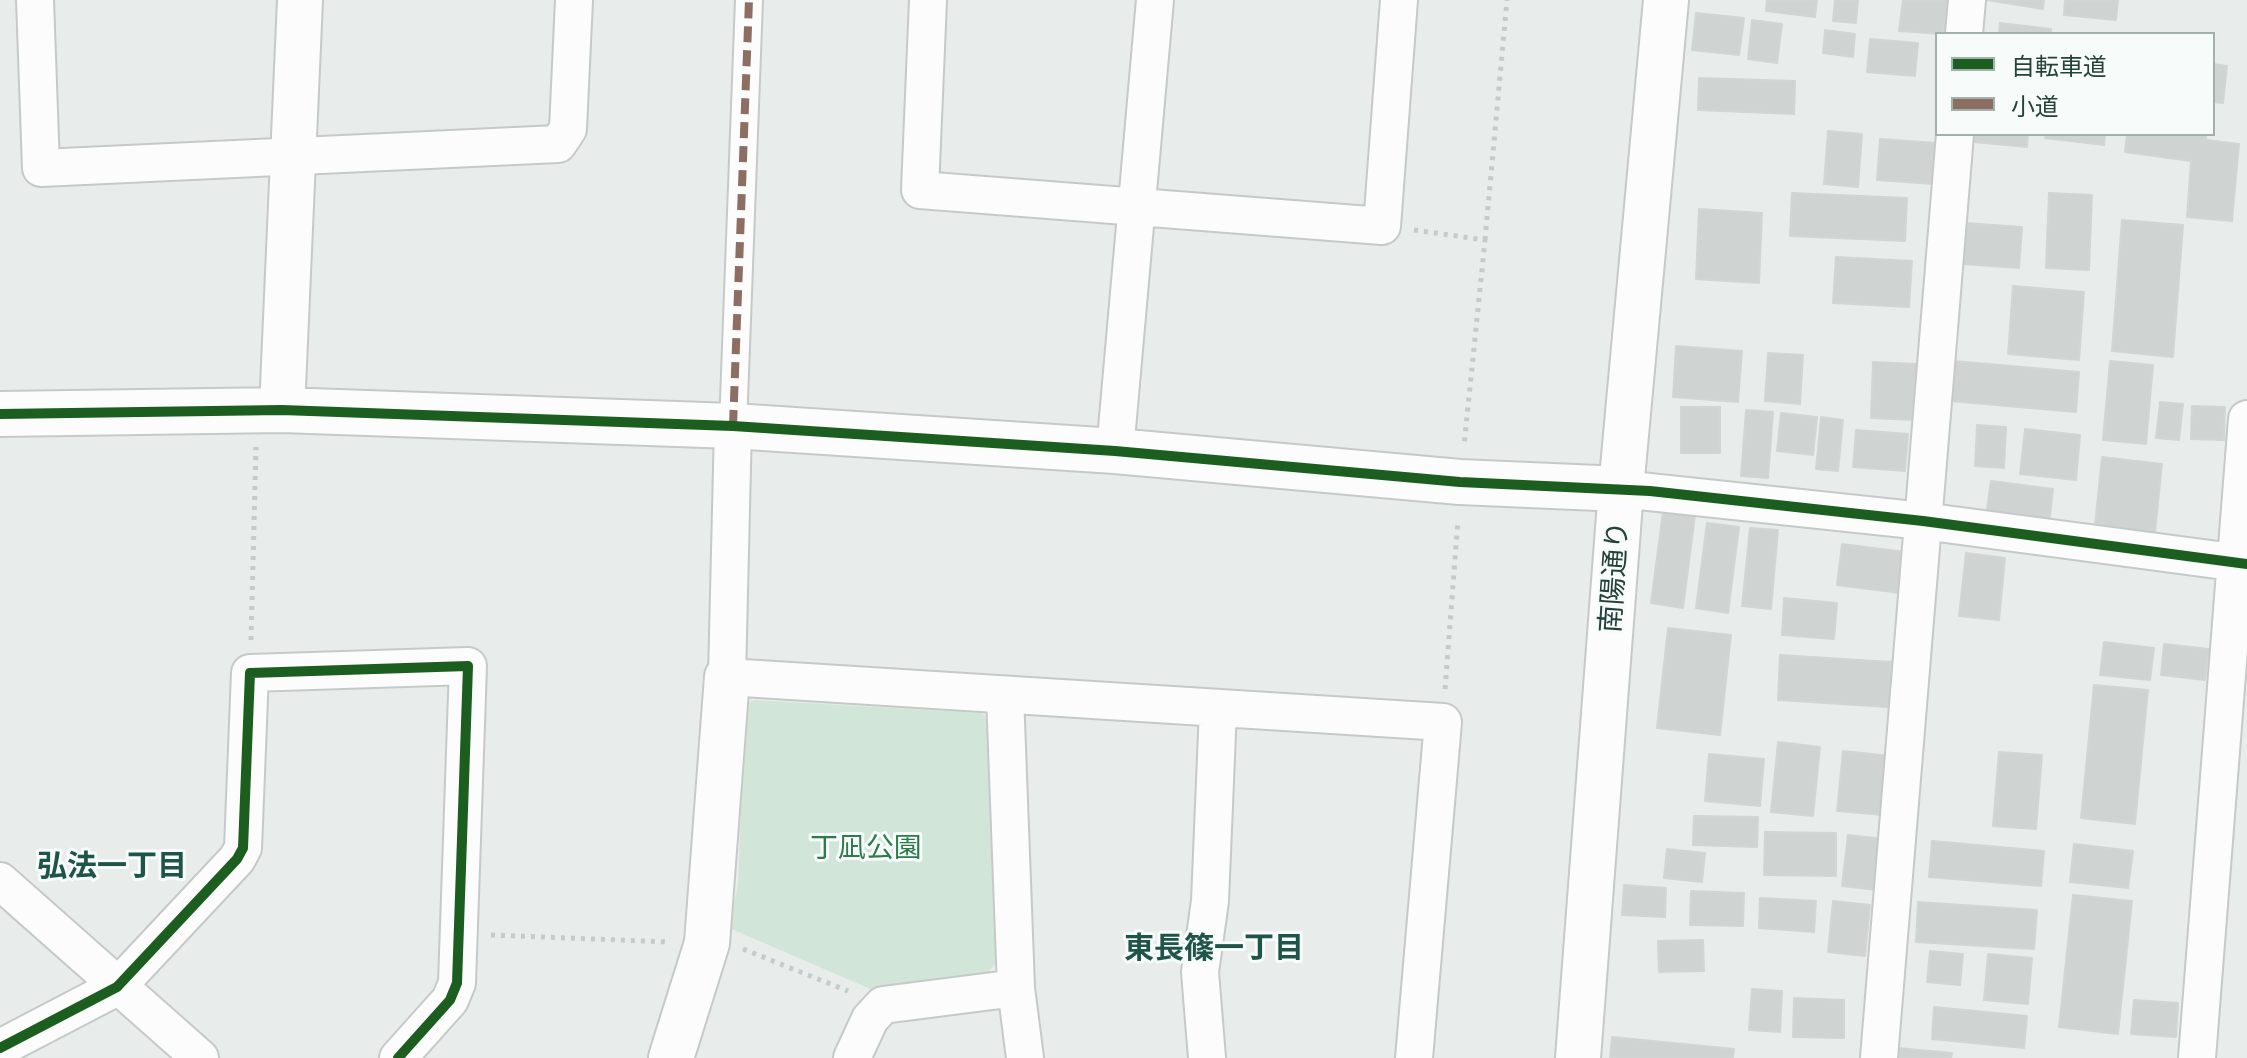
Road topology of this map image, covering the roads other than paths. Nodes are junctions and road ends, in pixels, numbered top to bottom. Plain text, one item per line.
1 (35, 0) edge
2 (300, 0) edge
3 (574, 0) edge
4 (749, 0) edge
5 (928, 0) edge
6 (1155, 0) edge
7 (1399, 0) edge
8 (1666, 0) edge
9 (1967, 0) edge
10 (1964, 32) edge
11 (1955, 136) edge
12 (293, 156) junction
13 (1136, 208) junction
14 (270, 410) junction
15 (0, 414) edge
16 (2247, 419) edge
17 (733, 426) junction
18 (1115, 451) junction
19 (1621, 489) junction
20 (1923, 521) junction
21 (2241, 563) edge
22 (727, 677) junction
23 (1005, 695) junction
24 (1218, 709) junction
25 (0, 881) edge
26 (117, 987) junction
27 (1016, 988) junction
28 (0, 1048) edge
29 (200, 1058) edge
30 (398, 1058) edge
31 (671, 1058) edge
32 (852, 1058) edge
33 (1025, 1058) edge
34 (1207, 1058) edge
35 (1414, 1058) edge
36 (1578, 1058) edge
37 (1879, 1058) edge
38 (2197, 1058) edge

1 - 12 street
2 - 12 street
3 - 12 street
4 - 17 street
5 - 13 street
6 - 13 street
7 - 13 street
8 - 19 street, 南陽通り
9 - 10 street
11 - 20 street
12 - 14 street
13 - 18 street
14 - 15 street
14 - 17 street
16 - 21 street
17 - 18 street
17 - 22 street
18 - 19 street
19 - 20 street
19 - 36 street, 南陽通り
20 - 21 street
20 - 37 street
21 - 38 street
22 - 23 street
22 - 31 street
23 - 24 street
23 - 27 street
24 - 34 street
24 - 35 street
25 - 26 street
26 - 28 street
26 - 29 street
26 - 30 street
27 - 32 street
27 - 33 street

